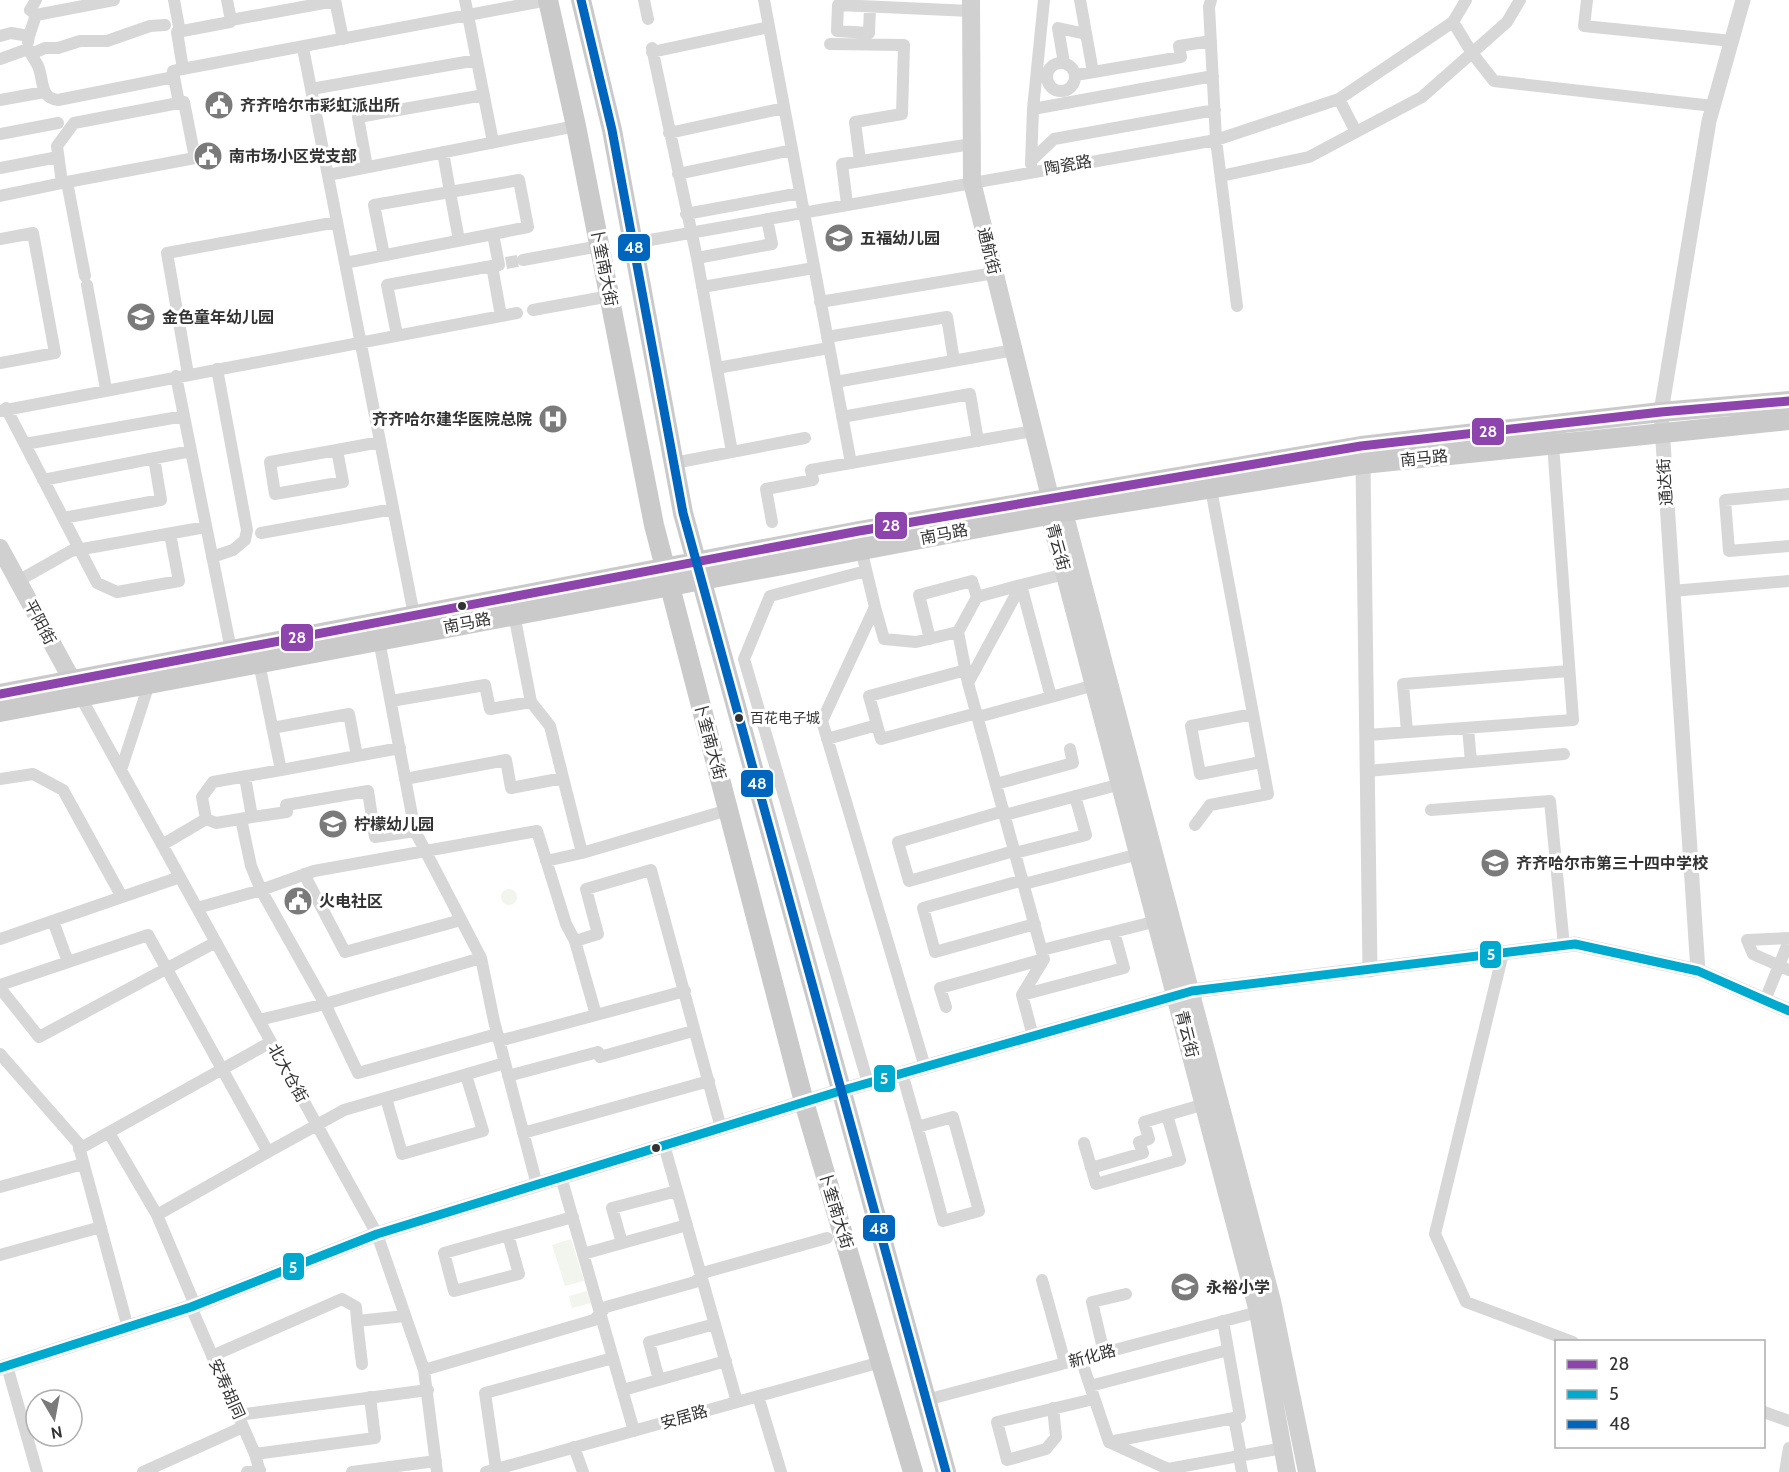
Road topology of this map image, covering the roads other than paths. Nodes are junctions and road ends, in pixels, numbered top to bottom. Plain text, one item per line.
1 (36, 0) edge
2 (114, 0) edge
3 (174, 0) edge
4 (227, 0) edge
5 (465, 0) edge
6 (548, 0) edge
7 (581, 0) edge
8 (644, 0) edge
9 (764, 0) edge
10 (1044, 0) edge
11 (1080, 0) edge
12 (1211, 0) edge
13 (1466, 0) edge
14 (1520, 0) edge
15 (1587, 0) edge
16 (1743, 0) edge
17 (335, 1) edge
18 (971, 5) edge
19 (870, 7) dead end
20 (36, 15) junction
21 (468, 15) junction
22 (648, 19) dead end
23 (230, 22) dead end
24 (1453, 22) junction
25 (165, 25) dead end
26 (769, 27) junction
27 (180, 32) junction
28 (1086, 34) junction
29 (0, 36) edge
30 (29, 36) junction
31 (343, 39) junction
32 (1211, 41) junction
33 (1732, 41) junction
34 (830, 44) dead end
35 (303, 48) junction
36 (29, 51) junction
37 (1472, 53) junction
38 (0, 59) edge
39 (477, 60) junction
40 (1064, 63) junction
41 (1093, 72) junction
42 (179, 73) junction
43 (1076, 75) junction
44 (1213, 76) junction
45 (1047, 81) junction
46 (311, 89) junction
47 (44, 92) junction
48 (484, 95) junction
49 (1339, 99) junction
50 (0, 100) edge
51 (58, 100) junction
52 (179, 103) junction
53 (1713, 106) junction
54 (784, 108) junction
55 (1038, 108) junction
56 (1215, 110) junction
57 (58, 123) junction
58 (576, 126) junction
59 (1356, 132) junction
60 (669, 133) junction
61 (0, 134) edge
62 (1216, 140) junction
63 (493, 142) junction
64 (972, 144) junction
65 (792, 150) junction
66 (58, 152) junction
67 (443, 152) junction
68 (860, 161) junction
69 (1031, 166) junction
70 (367, 167) junction
71 (0, 168) edge
72 (678, 174) junction
73 (328, 175) junction
74 (1221, 176) junction
75 (972, 182) junction
76 (65, 183) junction
77 (450, 192) junction
78 (800, 193) junction
79 (0, 196) edge
80 (847, 204) junction
81 (803, 212) junction
82 (686, 214) junction
83 (767, 219) junction
84 (337, 222) junction
85 (692, 232) junction
86 (493, 234) junction
87 (0, 239) edge
88 (459, 240) junction
89 (633, 243) junction
90 (600, 246) junction
91 (384, 255) junction
92 (697, 258) junction
93 (523, 260) tunnel mouth
94 (345, 263) junction
95 (499, 265) junction
96 (814, 268) junction
97 (994, 273) junction
98 (702, 287) junction
99 (610, 296) junction
100 (820, 302) junction
101 (1237, 306) dead end
102 (533, 310) dead end
103 (517, 313) dead end
104 (501, 316) junction
105 (397, 335) junction
106 (360, 342) junction
107 (828, 342) junction
108 (1014, 350) junction
109 (954, 361) junction
110 (0, 363) edge
111 (717, 368) junction
112 (217, 369) junction
113 (182, 375) junction
114 (836, 382) junction
115 (106, 389) junction
116 (1789, 400) edge
117 (3, 409) edge
118 (1661, 412) junction
119 (184, 416) junction
120 (842, 417) junction
121 (1789, 420) edge
122 (1034, 431) junction
123 (1662, 433) junction
124 (805, 438) dead end
125 (978, 441) junction
126 (380, 442) junction
127 (25, 444) junction
128 (1553, 444) junction
129 (337, 450) junction
130 (191, 451) junction
131 (732, 452) junction
132 (154, 458) junction
133 (674, 463) junction
134 (851, 463) junction
135 (1363, 464) junction
136 (43, 480) junction
137 (1211, 489) junction
138 (1789, 494) edge
139 (1054, 508) junction
140 (393, 509) junction
141 (63, 518) junction
142 (772, 522) dead end
143 (206, 527) junction
144 (261, 533) dead end
145 (170, 534) junction
146 (1789, 546) edge
147 (0, 548) edge
148 (861, 549) junction
149 (79, 550) junction
150 (212, 557) junction
151 (698, 571) junction
152 (866, 571) junction
153 (1065, 574) junction
154 (667, 576) junction
155 (1789, 580) edge
156 (18, 581) junction
157 (1021, 585) junction
158 (1672, 591) junction
159 (977, 597) junction
160 (875, 607) junction
161 (414, 615) junction
162 (514, 615) junction
163 (958, 632) junction
164 (930, 639) junction
165 (379, 640) junction
166 (231, 650) junction
167 (260, 663) junction
168 (1569, 671) junction
169 (967, 676) junction
170 (149, 684) junction
171 (1095, 685) junction
172 (76, 688) junction
173 (0, 694) edge
174 (1051, 697) junction
175 (391, 701) junction
176 (531, 702) junction
177 (0, 712) edge
178 (1252, 714) junction
179 (977, 715) junction
180 (877, 725) junction
181 (273, 728) junction
182 (1468, 728) junction
183 (1407, 732) junction
184 (1367, 735) junction
185 (827, 739) junction
186 (400, 748) junction
187 (1070, 749) dead end
188 (1564, 754) dead end
189 (357, 756) junction
190 (1261, 762) junction
191 (1471, 762) junction
192 (121, 770) junction
193 (281, 770) junction
194 (1367, 771) junction
195 (245, 777) junction
196 (405, 778) junction
197 (563, 778) junction
198 (0, 779) edge
199 (996, 784) junction
200 (1121, 784) junction
201 (1075, 796) junction
202 (728, 810) junction
203 (1431, 810) dead end
204 (1004, 813) junction
205 (247, 818) junction
206 (206, 819) junction
207 (1195, 825) dead end
208 (415, 831) junction
209 (162, 845) junction
210 (425, 850) junction
211 (1015, 852) junction
212 (582, 853) junction
213 (1139, 854) junction
214 (546, 861) junction
215 (304, 874) junction
216 (180, 877) junction
217 (1023, 882) junction
218 (261, 890) junction
219 (122, 897) junction
220 (197, 908) junction
221 (461, 920) junction
222 (53, 921) junction
223 (1157, 921) junction
224 (1035, 924) junction
225 (1114, 932) junction
226 (0, 939) edge
227 (1789, 940) edge
228 (575, 941) junction
229 (216, 942) junction
230 (1564, 946) junction
231 (1043, 954) junction
232 (1503, 954) junction
233 (481, 958) junction
234 (68, 962) junction
235 (166, 968) junction
236 (1784, 968) edge
237 (1370, 970) junction
238 (1698, 971) junction
239 (0, 987) edge
240 (684, 991) junction
241 (1185, 993) junction
242 (1022, 995) junction
243 (1765, 1000) junction
244 (325, 1004) junction
245 (945, 1007) dead end
246 (1789, 1011) edge
247 (596, 1015) junction
248 (259, 1020) junction
249 (693, 1031) dead end
250 (1033, 1036) junction
251 (498, 1037) junction
252 (271, 1042) junction
253 (0, 1054) edge
254 (505, 1064) junction
255 (925, 1067) junction
256 (223, 1068) junction
257 (902, 1073) junction
258 (466, 1075) junction
259 (508, 1076) junction
260 (709, 1081) junction
261 (868, 1083) junction
262 (840, 1090) junction
263 (386, 1098) junction
264 (804, 1102) junction
265 (1205, 1104) junction
266 (1167, 1115) junction
267 (316, 1124) junction
268 (917, 1127) junction
269 (721, 1128) junction
270 (109, 1132) junction
271 (523, 1133) junction
272 (1084, 1143) dead end
273 (664, 1145) junction
274 (79, 1149) junction
275 (268, 1152) junction
276 (1143, 1153) junction
277 (83, 1164) junction
278 (1091, 1168) junction
279 (1148, 1169) junction
280 (561, 1177) junction
281 (537, 1185) junction
282 (0, 1187) edge
283 (677, 1191) junction
284 (157, 1215) junction
285 (573, 1217) junction
286 (687, 1225) junction
287 (101, 1227) junction
288 (377, 1234) junction
289 (508, 1235) junction
290 (827, 1238) dead end
291 (622, 1243) junction
292 (583, 1254) junction
293 (0, 1255) edge
294 (701, 1276) junction
295 (1042, 1280) dead end
296 (1126, 1293) dead end
297 (193, 1306) junction
298 (1258, 1312) junction
299 (600, 1313) junction
300 (405, 1316) junction
301 (357, 1321) junction
302 (1223, 1322) junction
303 (715, 1324) junction
304 (128, 1328) junction
305 (1570, 1340) edge
306 (1228, 1350) junction
307 (1104, 1353) junction
308 (212, 1356) junction
309 (613, 1358) junction
310 (1081, 1359) junction
311 (726, 1361) junction
312 (881, 1362) junction
313 (1065, 1363) junction
314 (362, 1364) dead end
315 (3, 1367) edge
316 (424, 1370) junction
317 (659, 1380) junction
318 (1090, 1386) junction
319 (428, 1390) junction
320 (623, 1390) junction
321 (758, 1396) junction
322 (370, 1397) junction
323 (1094, 1399) junction
324 (926, 1400) junction
325 (737, 1402) junction
326 (1053, 1408) junction
327 (1765, 1412) edge
328 (238, 1415) junction
329 (1234, 1418) junction
330 (1789, 1421) edge
331 (243, 1427) junction
332 (634, 1431) junction
333 (1109, 1442) junction
334 (574, 1447) junction
335 (1283, 1448) junction
336 (1789, 1448) edge
337 (255, 1454) junction
338 (1240, 1456) junction
339 (436, 1466) edge
340 (1155, 1467) edge
341 (256, 1471) edge
342 (491, 1471) edge
343 (37, 1472) edge
344 (143, 1472) edge
345 (352, 1472) edge
346 (583, 1472) edge
347 (781, 1472) edge
348 (913, 1472) edge
349 (946, 1472) edge
350 (1242, 1472) edge
351 (1287, 1472) edge
352 (1307, 1472) edge
353 (1785, 1472) edge

1 - 20 street
2 - 20 street
3 - 27 street
4 - 17 street
5 - 21 street
6 - 21 street
6 - 58 main road, 卜奎南大街
7 - 89 main road, 卜奎南大街
8 - 22 street
9 - 26 street
10 - 55 street
11 - 28 street
12 - 32 street
13 - 24 street, 陶瓷路
14 - 37 street
15 - 33 street
16 - 33 street, 通达街
17 - 31 street
18 - 19 street
18 - 64 main road, 通航街
20 - 30 street
21 - 31 street
21 - 39 street
23 - 27 street
24 - 37 street
24 - 49 street, 陶瓷路
25 - 36 street
26 - 54 street
26 - 60 street
27 - 42 street
28 - 40 street
28 - 41 street
29 - 30 street
30 - 36 street
31 - 35 street
32 - 41 street
32 - 44 street
33 - 53 street, 通达街
34 - 68 street
35 - 42 street
35 - 46 street
36 - 38 street
36 - 47 street
37 - 53 street
37 - 59 street
39 - 46 street
39 - 48 street
40 - 43 street
40 - 45 street
41 - 43 street
42 - 51 street
42 - 52 street
43 - 45 street
44 - 55 street
44 - 56 street
45 - 55 street
46 - 73 street
47 - 50 street
47 - 51 street
48 - 63 street
48 - 70 street
49 - 59 street
49 - 62 street, 陶瓷路
51 - 57 street
52 - 66 street
52 - 76 street
53 - 118 street, 通达街
54 - 60 street
54 - 65 street
55 - 69 street
56 - 62 street
56 - 69 street
57 - 61 street
57 - 66 street
58 - 63 street
58 - 90 main road, 卜奎南大街
59 - 74 street
60 - 72 street
62 - 69 street, 陶瓷路
62 - 74 street
63 - 67 street
64 - 68 street
64 - 75 main road, 通航街
65 - 72 street
65 - 78 street
66 - 71 street
66 - 76 street
67 - 70 street
67 - 77 street
68 - 80 street
69 - 75 street, 陶瓷路
70 - 73 street
72 - 82 street
73 - 84 street
74 - 101 street
75 - 80 street, 陶瓷路
75 - 97 main road, 通航街
76 - 79 street
76 - 115 street
77 - 86 street
77 - 88 street
77 - 91 street
78 - 81 street
78 - 82 street
80 - 81 street, 陶瓷路
81 - 83 street, 陶瓷路
81 - 96 street
82 - 85 street
83 - 85 street, 陶瓷路
83 - 92 street
84 - 94 street
84 - 113 street
85 - 89 street, 陶瓷路
85 - 92 street
86 - 88 street
86 - 95 street
87 - 110 street
88 - 91 street
89 - 133 main road, 卜奎南大街
90 - 93 street
90 - 99 main road, 卜奎南大街
91 - 94 street
92 - 98 street
94 - 106 street
95 - 104 street
95 - 105 street
96 - 98 street
96 - 100 street
97 - 100 street
97 - 108 main road, 通航街
98 - 111 street
99 - 102 street
99 - 154 main road, 卜奎南大街
100 - 107 street
103 - 104 street
104 - 105 street
105 - 106 street
106 - 112 street
106 - 126 street
107 - 109 street
107 - 111 street
107 - 114 street
108 - 109 street
108 - 122 main road, 通航街
109 - 114 street
111 - 131 street
112 - 113 street
112 - 150 street
113 - 115 street
113 - 119 street
114 - 120 street
115 - 117 street
116 - 118 main road, 南马路
117 - 127 street
118 - 123 street, 通达街
118 - 139 main road, 南马路
119 - 127 street
119 - 130 street
120 - 125 street
120 - 134 street
121 - 123 main road, 南马路
122 - 125 street
122 - 139 main road, 通航街
123 - 128 main road, 南马路
123 - 158 street, 通达街
124 - 131 street
125 - 134 street
126 - 129 street
126 - 140 street
127 - 136 street
128 - 135 main road, 南马路
128 - 168 street
129 - 129 street
130 - 132 street
130 - 143 street
131 - 133 street
132 - 136 street
132 - 141 street
133 - 151 main road, 卜奎南大街
134 - 142 street
135 - 137 main road, 南马路
135 - 184 street
136 - 141 street
137 - 139 main road, 南马路
137 - 178 street
138 - 146 street
139 - 148 main road, 南马路
139 - 151 main road, 南马路
139 - 153 main road, 青云街
139 - 241 main road, 青云街
140 - 144 street
140 - 161 street
141 - 149 street
143 - 145 street
143 - 150 street
145 - 149 street
145 - 149 street
147 - 156 main road, 平阳街
148 - 151 main road, 南马路
148 - 152 street
149 - 156 street
150 - 166 street
151 - 154 main road, 南马路
151 - 262 main road, 卜奎南大街
152 - 160 street
152 - 261 street
153 - 157 street
153 - 171 main road, 青云街
154 - 161 main road, 南马路
154 - 162 main road, 南马路
154 - 202 main road, 卜奎南大街
155 - 158 street
156 - 172 main road, 平阳街
157 - 159 street
157 - 169 street
157 - 174 street
158 - 238 street, 通达街
159 - 163 street
159 - 164 street
160 - 164 street
160 - 185 street
161 - 166 main road, 南马路
162 - 165 main road, 南马路
162 - 176 street
163 - 164 street
163 - 169 street
165 - 167 main road, 南马路
165 - 175 street
166 - 172 main road, 南马路
167 - 170 main road, 南马路
167 - 181 street
168 - 182 street
168 - 183 street
169 - 179 street
169 - 180 street
170 - 172 main road, 南马路
170 - 192 street
171 - 174 street
171 - 200 main road, 青云街
172 - 173 main road, 南马路
172 - 177 main road, 南马路
172 - 192 street, 北大仓街
174 - 179 street
175 - 176 street
175 - 186 street
176 - 197 street
178 - 190 street
178 - 190 street
179 - 180 street
179 - 199 street
180 - 185 street
181 - 189 street
181 - 193 street
182 - 183 street
182 - 191 street
183 - 184 street
184 - 194 street
185 - 255 street
186 - 189 street
186 - 196 street
187 - 199 street
188 - 191 street
189 - 193 street
190 - 207 street
191 - 194 street
192 - 209 street, 北大仓街
193 - 195 street
194 - 237 street
195 - 205 street
195 - 206 street
196 - 197 street
196 - 208 street
197 - 212 street
198 - 219 street
199 - 204 street
200 - 201 street
200 - 213 main road, 青云街
201 - 204 street
201 - 211 street
202 - 212 street
202 - 264 main road, 卜奎南大街
203 - 230 street
204 - 211 street
204 - 211 street
205 - 206 street
205 - 208 street
205 - 218 street
206 - 209 street
208 - 210 street
209 - 216 street, 北大仓街
210 - 214 street
210 - 215 street
210 - 221 street
211 - 217 street
212 - 214 street
213 - 217 street
213 - 223 main road, 青云街
214 - 228 street
215 - 218 street
215 - 221 street
216 - 219 street
216 - 220 street, 北大仓街
217 - 224 street
217 - 224 street
218 - 220 street
218 - 244 street
219 - 222 street
220 - 229 street, 北大仓街
221 - 233 street
222 - 226 street
222 - 234 street
223 - 225 street
223 - 241 main road, 青云街
224 - 231 street
225 - 231 street
225 - 242 street
227 - 236 street
227 - 236 street
228 - 240 street
228 - 247 street
229 - 235 street
229 - 248 street, 北大仓街
230 - 232 street
230 - 238 street
231 - 242 street
231 - 245 street
232 - 237 street
232 - 305 street
233 - 244 street
233 - 251 street
234 - 235 street
234 - 239 street
235 - 239 street
235 - 256 street
236 - 243 street
237 - 241 street
238 - 243 street
240 - 247 street
240 - 260 street
241 - 250 street
241 - 265 main road, 青云街
241 - 352 main road, 青云街
242 - 250 street
243 - 246 street
244 - 248 street
244 - 251 street
247 - 251 street
248 - 252 street, 北大仓街
249 - 259 street
250 - 255 street
251 - 254 street
252 - 256 street
252 - 267 street, 北大仓街
253 - 274 street
254 - 258 street
254 - 259 street
255 - 257 street
256 - 270 street
256 - 275 street
257 - 261 street
257 - 268 street
258 - 263 street
258 - 263 street
259 - 271 street
260 - 269 street
260 - 271 street
261 - 262 street
262 - 264 street
262 - 324 main road, 卜奎南大街
263 - 267 street
264 - 269 street
264 - 312 main road, 卜奎南大街
265 - 266 street
265 - 298 main road, 青云街
266 - 276 street
266 - 279 street
267 - 275 street
267 - 288 street, 北大仓街
268 - 268 street
269 - 273 street
270 - 274 street
270 - 284 street, 安寿胡同
271 - 281 street
272 - 278 street
273 - 280 street
273 - 283 street
274 - 277 street
275 - 284 street
276 - 278 street
276 - 279 street
277 - 282 street
277 - 287 street
278 - 279 street
280 - 281 street
280 - 285 street
281 - 288 street
283 - 286 street
283 - 291 street
284 - 297 street, 安寿胡同
285 - 289 street
285 - 292 street
286 - 291 street
286 - 294 street
287 - 293 street
287 - 304 street
288 - 297 street
288 - 300 street, 北大仓街
289 - 289 street
290 - 294 street
291 - 292 street
292 - 299 street
294 - 299 street
294 - 303 street
295 - 313 street
296 - 307 street
297 - 304 street
297 - 308 street, 安寿胡同
298 - 302 street, 新化路
298 - 335 main road, 青云街
299 - 309 street
299 - 316 street
300 - 301 street
300 - 316 street, 北大仓街
301 - 308 street
301 - 314 street
302 - 306 street
302 - 307 street, 新化路
303 - 311 street
303 - 317 street
304 - 315 street
306 - 318 street
306 - 329 street
307 - 310 street, 新化路
308 - 328 street, 安寿胡同
309 - 320 street
309 - 342 street
310 - 313 street, 新化路
310 - 318 street
311 - 317 street
311 - 325 street
312 - 321 street, 安居路
312 - 348 main road, 卜奎南大街
313 - 324 street, 新化路
315 - 343 street
316 - 319 street, 北大仓街
317 - 320 street
318 - 323 street
319 - 322 street
319 - 339 street, 北大仓街
320 - 332 street
321 - 325 street, 安居路
321 - 347 street
322 - 328 street
322 - 337 street
323 - 326 street
323 - 333 street
324 - 349 main road, 卜奎南大街
325 - 332 street, 安居路
326 - 326 street
327 - 330 street
328 - 331 street, 安寿胡同
329 - 333 street
329 - 338 street
331 - 337 street, 安寿胡同
331 - 344 street
332 - 334 street, 安居路
333 - 340 street
334 - 342 street, 安居路
334 - 346 street
335 - 338 street
335 - 351 main road, 青云街
336 - 353 street
337 - 341 street, 安寿胡同
338 - 340 street
338 - 350 street
339 - 345 street

